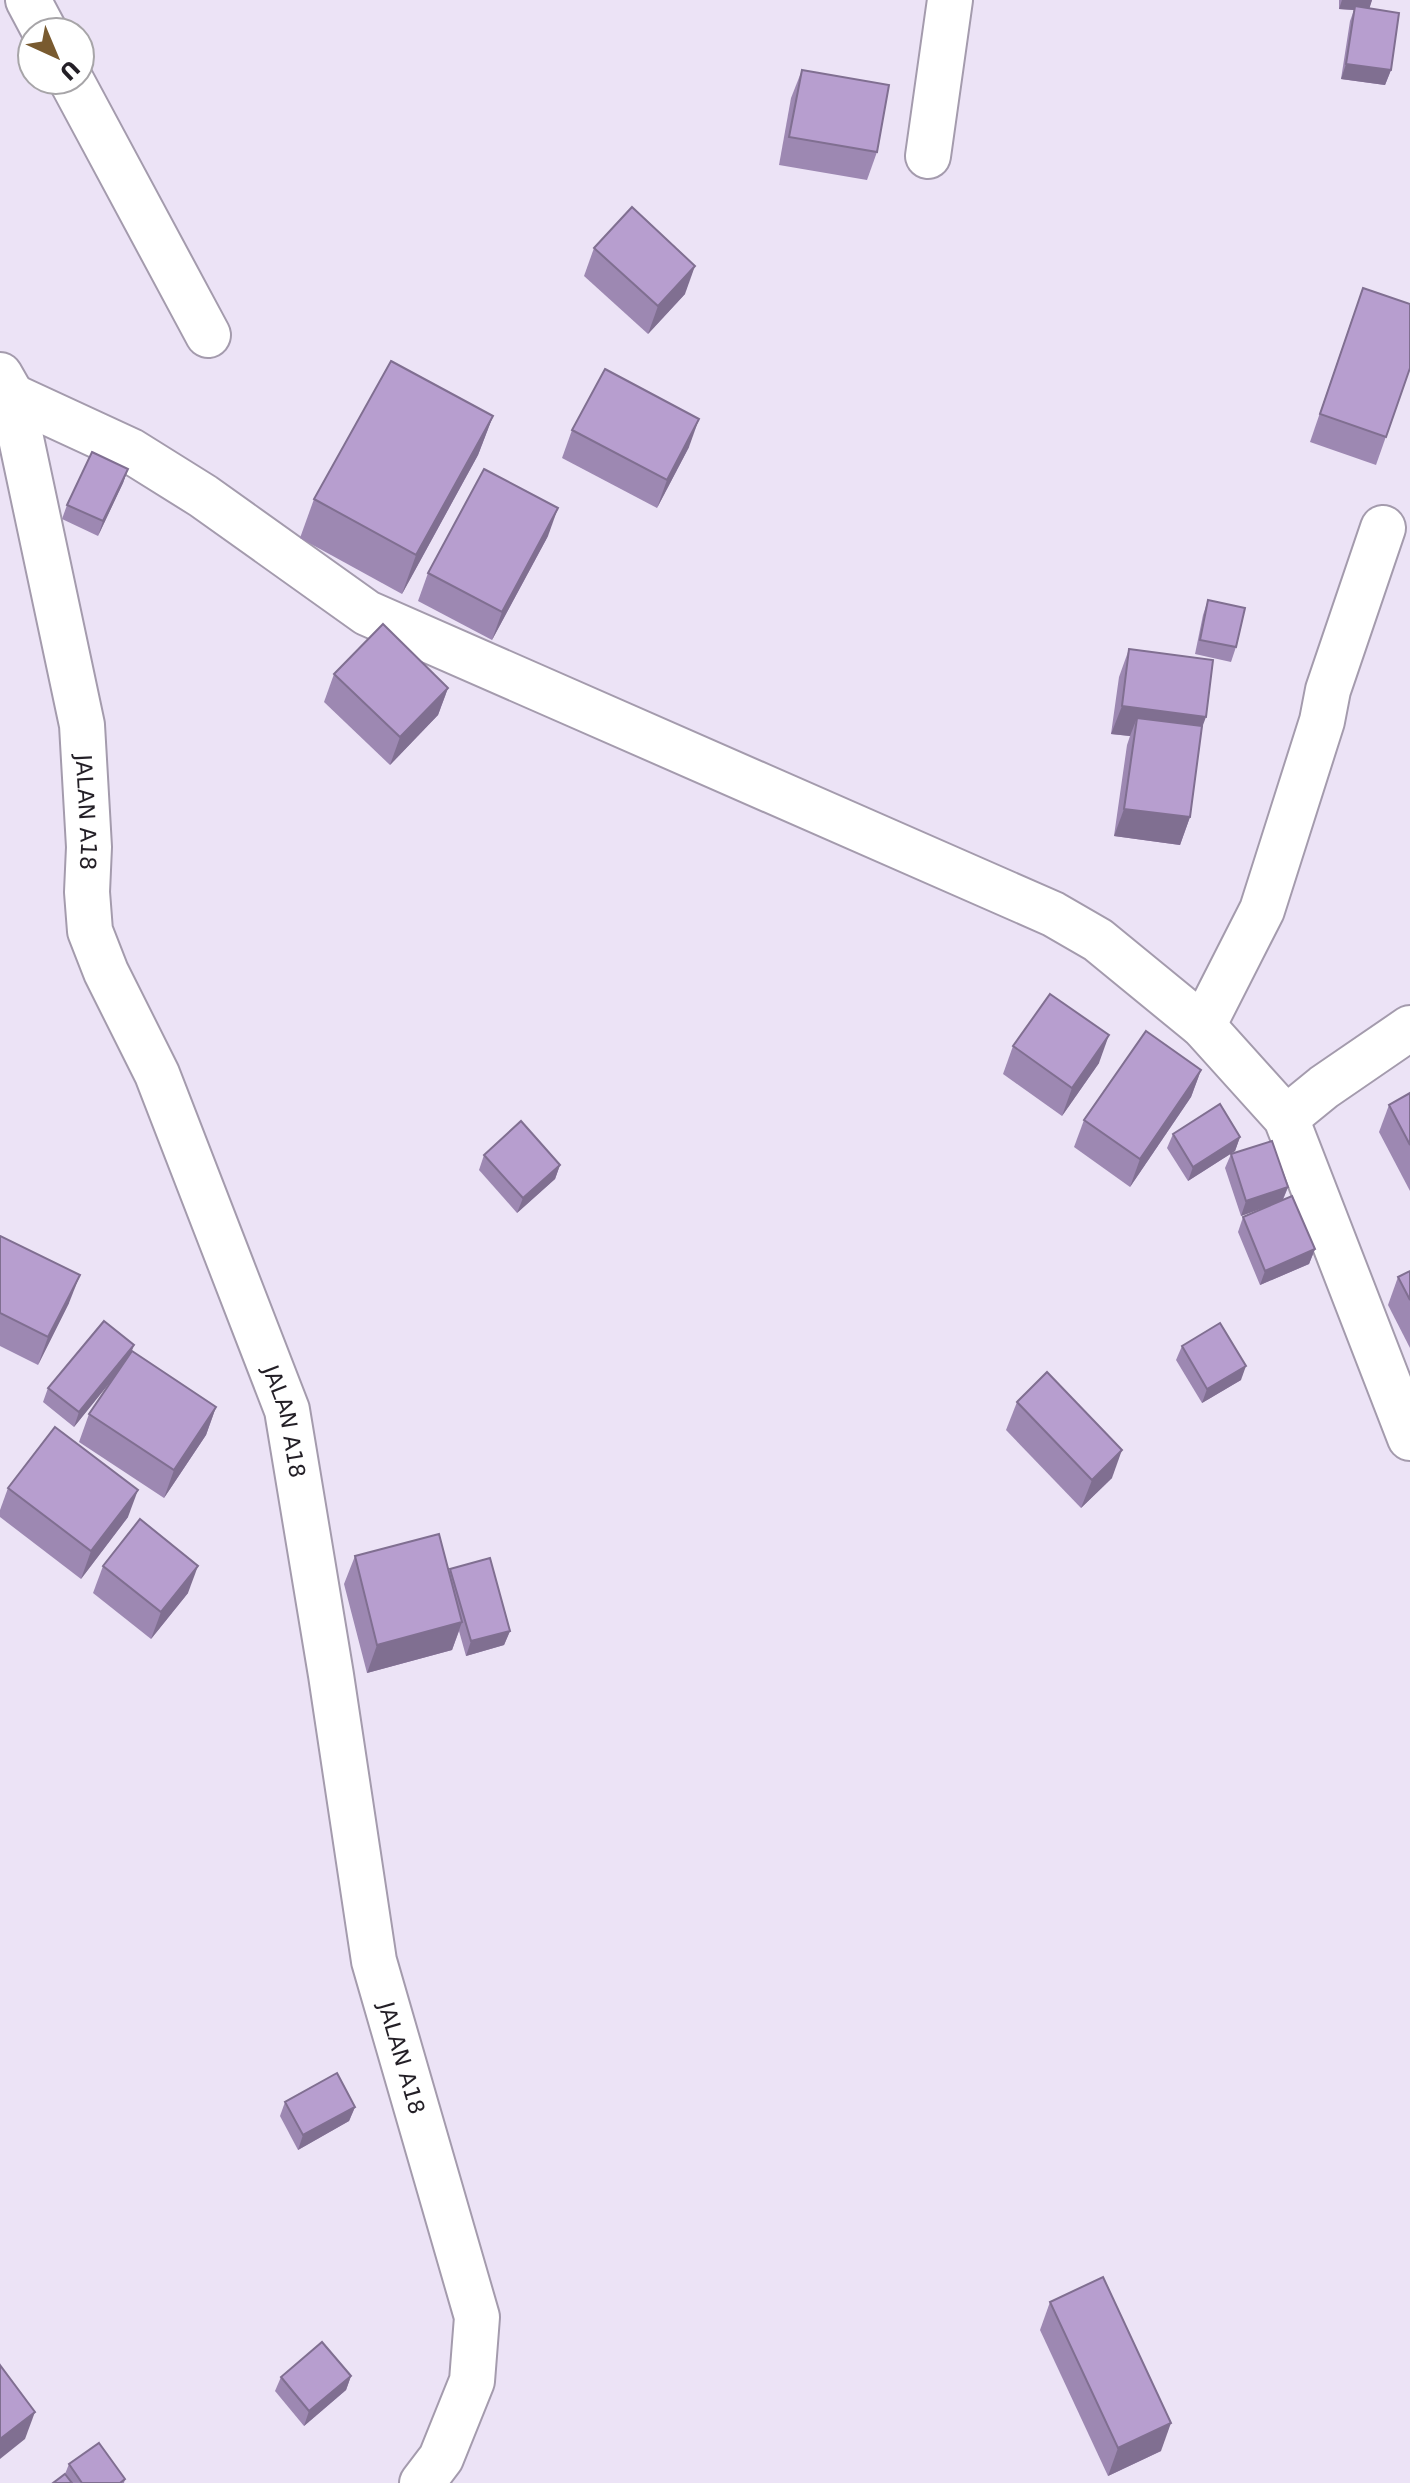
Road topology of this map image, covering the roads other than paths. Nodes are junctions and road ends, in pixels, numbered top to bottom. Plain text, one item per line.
1 (950, 0) edge
2 (80, 96) edge
3 (928, 156) dead end
4 (208, 335) dead end
5 (6, 386) edge
6 (1383, 528) dead end
7 (1203, 1026) junction
8 (1410, 1028) edge
9 (1286, 1118) junction
10 (1410, 1438) edge
11 (422, 2483) edge

1 - 3 street
2 - 4 street
5 - 7 street
5 - 11 street, JALAN A18
6 - 7 street
7 - 9 street
8 - 9 street
9 - 10 street

